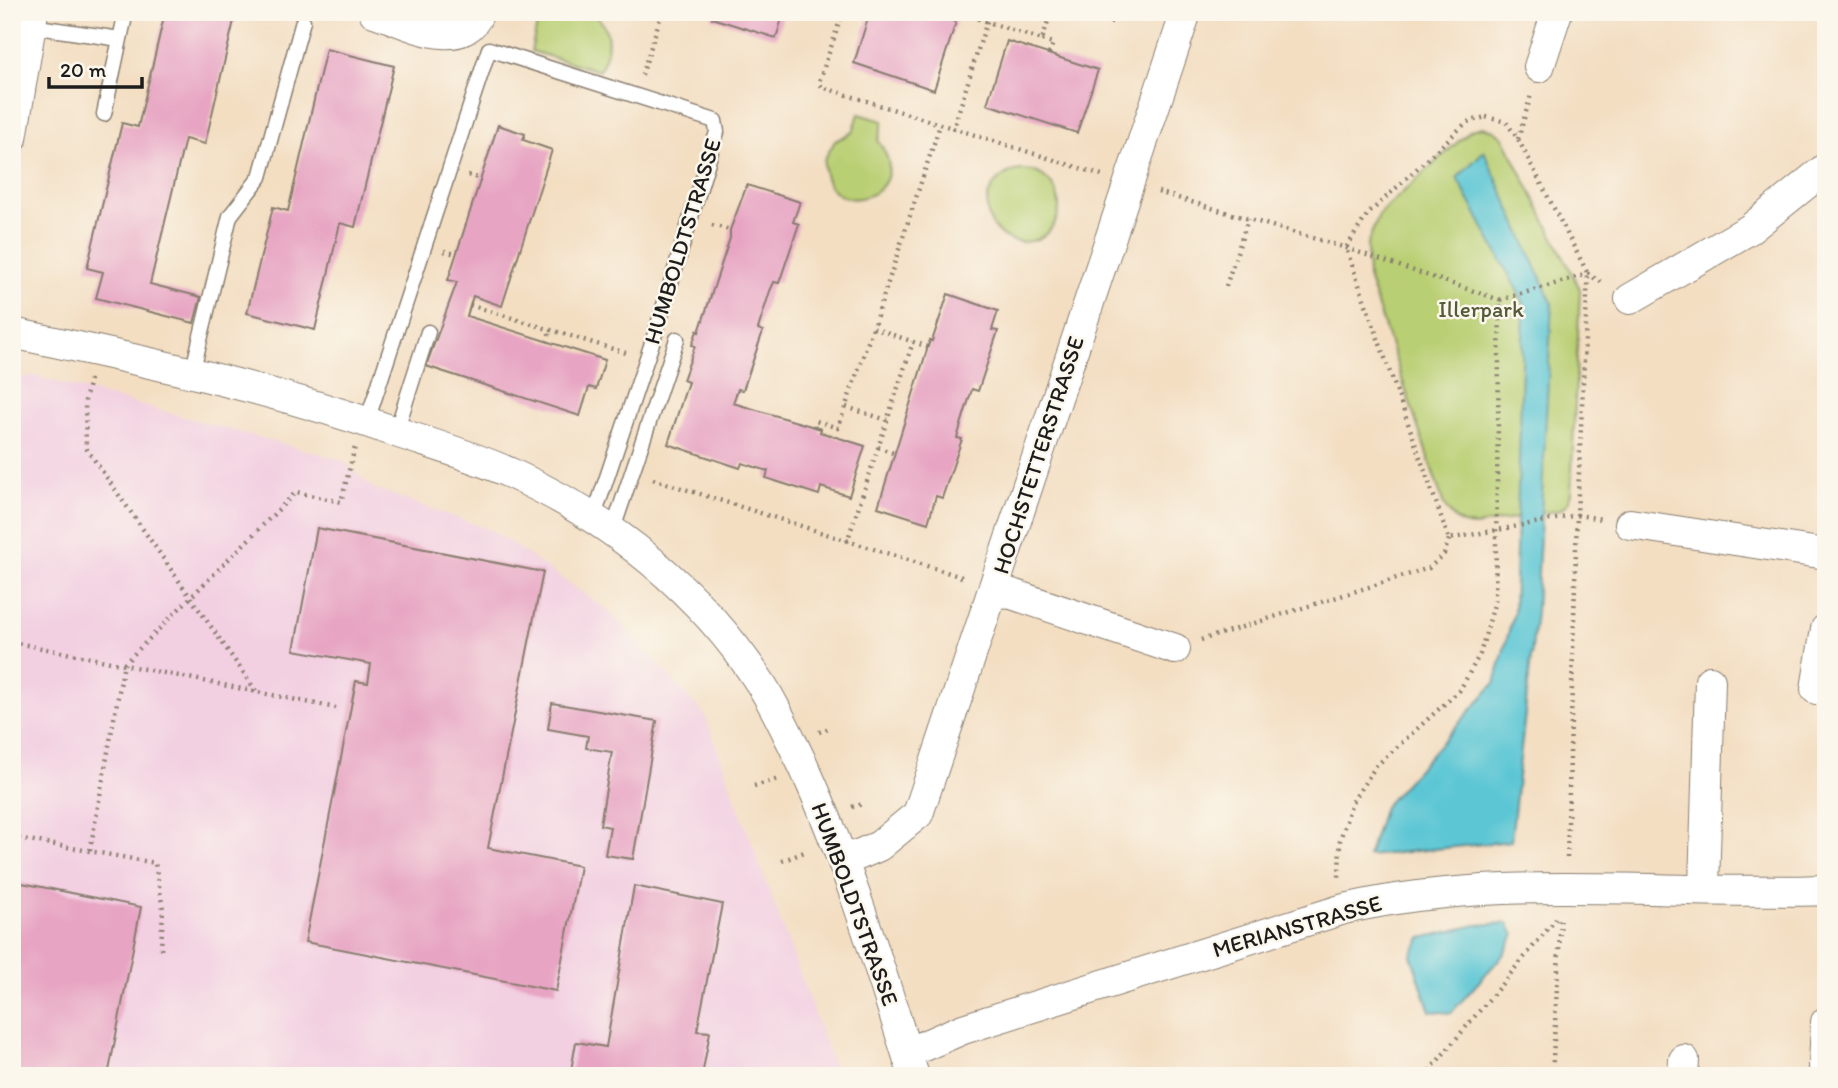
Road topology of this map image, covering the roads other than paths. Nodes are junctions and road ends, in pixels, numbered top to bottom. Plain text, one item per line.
1 (126, 12) edge
2 (479, 12) edge
3 (1186, 12) edge
4 (1557, 12) edge
5 (384, 14) edge
6 (32, 19) edge
7 (303, 21) dead end
8 (120, 39) junction
9 (1539, 67) road end
10 (104, 114) dead end
11 (12, 138) edge
12 (1822, 181) edge
13 (1630, 299) dead end
14 (428, 332) dead end
15 (12, 333) edge
16 (677, 339) dead end
17 (192, 373) junction
18 (367, 421) junction
19 (396, 432) junction
20 (1630, 524) dead end
21 (603, 525) junction
22 (1826, 554) edge
23 (994, 587) junction
24 (1826, 629) edge
25 (1175, 649) road end
26 (1710, 681) dead end
27 (1816, 690) dead end
28 (844, 861) junction
29 (1704, 888) junction
30 (1826, 890) edge
31 (1826, 1022) edge
32 (910, 1064) edge
33 (1824, 1066) dead end

1 - 8 lane
2 - 5 street
3 - 23 street, HOCHSTETTERSTRASSE
4 - 9 street
6 - 8 lane
6 - 11 street
7 - 17 lane
8 - 10 lane
12 - 13 street
14 - 19 lane
15 - 17 street, HUMBOLDTSTRASSE
16 - 21 lane
17 - 18 street, HUMBOLDTSTRASSE
18 - 19 street, HUMBOLDTSTRASSE
18 - 21 lane, HUMBOLDTSTRASSE
19 - 21 street, HUMBOLDTSTRASSE
20 - 22 street
21 - 28 street, HUMBOLDTSTRASSE
23 - 25 street
23 - 28 street, HOCHSTETTERSTRASSE
24 - 27 street
26 - 29 street
28 - 32 street, HUMBOLDTSTRASSE
29 - 30 street, MERIANSTRASSE
29 - 32 street, MERIANSTRASSE
31 - 33 street

